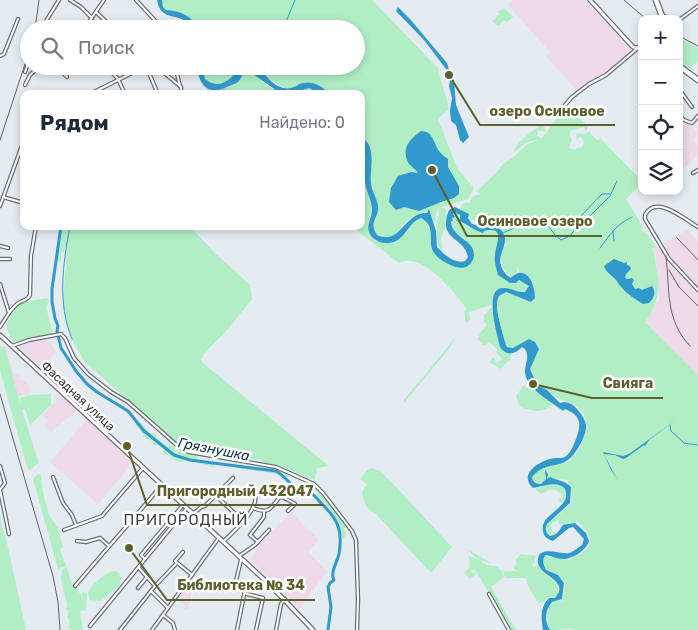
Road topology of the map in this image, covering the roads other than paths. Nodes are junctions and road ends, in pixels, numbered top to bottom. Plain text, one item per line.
1 (59, 0) edge
2 (70, 0) edge
3 (104, 0) edge
4 (136, 0) edge
5 (590, 0) edge
6 (656, 0) edge
7 (698, 6) edge
8 (96, 12) junction
9 (662, 15) edge
10 (683, 17) edge
11 (92, 18) joint
12 (18, 19) dead end
13 (47, 20) edge
14 (104, 20) edge
15 (155, 20) edge
16 (638, 47) edge
17 (638, 50) edge
18 (0, 56) edge
19 (683, 69) edge
20 (30, 75) edge
21 (114, 75) edge
22 (127, 75) edge
23 (150, 75) edge
24 (167, 75) edge
25 (177, 75) edge
26 (118, 79) junction
27 (698, 80) edge
28 (24, 85) dead end
29 (180, 86) junction
30 (97, 90) edge
31 (123, 90) edge
32 (156, 90) edge
33 (182, 90) edge
34 (683, 95) edge
35 (565, 105) dead end
36 (692, 107) dead end
37 (698, 116) edge
38 (683, 119) edge
39 (20, 151) edge
40 (698, 170) edge
41 (693, 173) dead end
42 (3, 197) junction
43 (20, 202) edge
44 (0, 206) edge
45 (698, 226) edge
46 (35, 230) edge
47 (0, 246) edge
48 (8, 248) dead end
49 (0, 259) edge
50 (10, 259) dead end
51 (0, 284) edge
52 (698, 290) edge
53 (9, 313) junction
54 (0, 327) edge
55 (0, 335) edge
56 (12, 346) junction
57 (0, 466) edge
58 (143, 468) junction
59 (53, 477) dead end
60 (234, 478) dead end
61 (162, 485) junction
62 (272, 488) dead end
63 (256, 489) dead end
64 (215, 495) junction
65 (280, 497) junction
66 (183, 505) junction
67 (187, 508) junction
68 (254, 508) junction
69 (288, 511) dead end
70 (264, 512) junction
71 (194, 514) junction
72 (243, 521) junction
73 (76, 526) junction
74 (64, 530) dead end
75 (269, 530) dead end
76 (9, 534) dead end
77 (220, 537) junction
78 (77, 541) dead end
79 (224, 542) junction
80 (258, 542) junction
81 (109, 546) junction
82 (183, 552) dead end
83 (241, 557) junction
84 (145, 559) junction
85 (177, 563) junction
86 (139, 568) junction
87 (192, 575) junction
88 (146, 577) junction
89 (75, 586) dead end
90 (155, 586) junction
91 (138, 588) dead end
92 (151, 592) junction
93 (244, 592) junction
94 (489, 594) dead end
95 (285, 599) junction
96 (168, 608) junction
97 (163, 615) junction
98 (90, 626) dead end
99 (120, 630) edge
100 (152, 630) edge
101 (175, 630) edge
102 (237, 630) edge
103 (256, 630) edge
104 (276, 630) edge
105 (313, 630) edge
106 (357, 630) edge
107 (509, 630) edge

1 - 13 street
2 - 11 street
3 - 8 street
4 - 15 street
5 - 16 main road
6 - 9 main road
7 - 10 street
8 - 11 street
8 - 14 street
12 - 18 street
17 - 35 street
19 - 27 main road
20 - 28 street
21 - 26 street
22 - 26 street
23 - 32 street
24 - 29 street
25 - 29 street
26 - 30 street
26 - 31 street
29 - 33 street
34 - 36 street
37 - 38 street
39 - 42 street
40 - 41 street
42 - 43 street
42 - 44 street
45 - 52 street
46 - 53 street
47 - 48 street
49 - 50 street
51 - 53 street
53 - 54 street
55 - 56 main road, Фасадная улица
56 - 58 main road, Фасадная улица
56 - 106 street
57 - 76 street
58 - 61 main road, Фасадная улица
58 - 73 street
59 - 73 street
60 - 64 street
61 - 66 main road, Фасадная улица
61 - 81 street
62 - 65 street
63 - 68 street
64 - 71 street
64 - 72 street
65 - 69 street
65 - 70 street
66 - 67 main road, Фасадная улица
66 - 84 street
67 - 71 main road, Фасадная улица
67 - 84 street
68 - 70 street
68 - 72 street
70 - 80 street
71 - 77 main road, Фасадная улица
72 - 79 street
73 - 74 street
75 - 80 street
77 - 79 main road, Фасадная улица
77 - 87 street
78 - 81 street
79 - 83 main road, Фасадная улица
80 - 83 street
81 - 89 street
82 - 85 street
83 - 93 street
83 - 95 main road, Фасадная улица
84 - 86 street
85 - 87 street
85 - 90 street
86 - 88 street
86 - 98 street
87 - 96 street
88 - 90 street
88 - 91 street
90 - 92 street
92 - 96 street
92 - 99 street
93 - 102 street
93 - 103 street
94 - 107 street
95 - 104 street
95 - 105 main road, Фасадная улица
96 - 97 street
97 - 100 street
97 - 101 street

